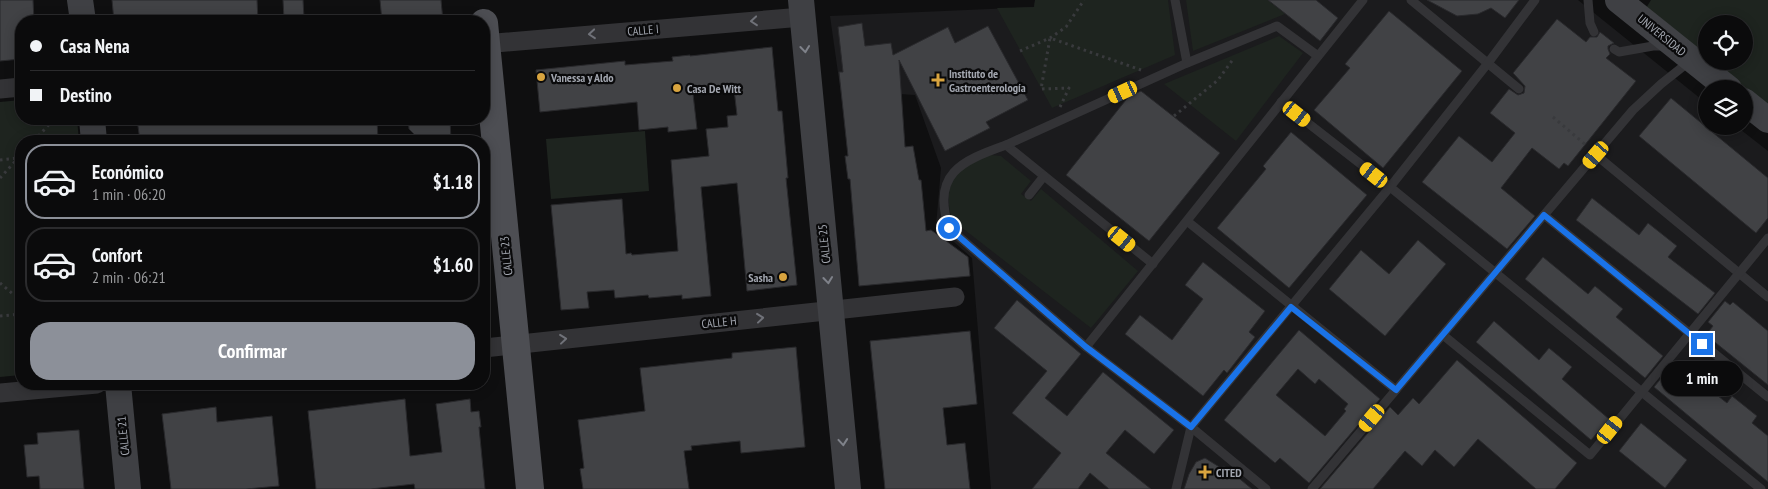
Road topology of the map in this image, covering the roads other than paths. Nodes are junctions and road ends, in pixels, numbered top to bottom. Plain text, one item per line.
1 (80, 0) edge
2 (482, 0) edge
3 (1175, 0) edge
4 (1363, 0) edge
5 (1411, 0) edge
6 (1535, 0) edge
7 (1588, 0) edge
8 (1618, 0) edge
9 (801, 8) edge
10 (81, 15) edge
11 (483, 15) edge
12 (1594, 32) dead end
13 (490, 33) edge
14 (1614, 49) dead end
15 (1684, 53) junction
16 (1318, 56) junction
17 (1187, 62) junction
18 (1488, 63) junction
19 (1718, 80) edge
20 (15, 88) edge
21 (0, 89) edge
22 (1518, 89) dead end
23 (490, 93) edge
24 (1281, 102) junction
25 (1753, 108) edge
26 (1768, 120) edge
27 (1006, 145) junction
28 (1596, 155) junction
29 (1044, 176) junction
30 (1390, 187) junction
31 (1028, 196) dead end
32 (1544, 215) junction
33 (1186, 221) junction
34 (1768, 238) edge
35 (1152, 264) junction
36 (1738, 273) junction
37 (1495, 274) junction
38 (955, 297) dead end
39 (1768, 297) edge
40 (1291, 307) junction
41 (831, 310) junction
42 (1690, 333) junction
43 (1443, 335) junction
44 (515, 345) junction
45 (490, 347) edge
46 (1086, 347) junction
47 (32, 390) edge
48 (119, 390) edge
49 (1396, 390) junction
50 (1641, 392) junction
51 (0, 393) edge
52 (1768, 397) edge
53 (1191, 427) junction
54 (128, 489) edge
55 (530, 489) edge
56 (848, 489) edge
57 (1176, 489) edge
58 (1266, 489) edge
59 (1312, 489) edge
60 (1761, 489) edge

1 - 10 street
2 - 11 main road, CALLE 23
3 - 17 lane
4 - 16 lane
5 - 18 lane
6 - 18 lane
7 - 12 lane
8 - 15 street, UNIVERSIDAD
9 -> 13 street, CALLE I
9 -> 41 street, CALLE 25
14 - 15 lane
15 - 19 street, UNIVERSIDAD
15 - 28 lane
16 - 17 lane
16 - 24 lane
17 - 27 lane
18 - 22 lane
18 - 30 lane
20 - 21 street
23 - 44 main road, CALLE 23
24 - 30 lane
24 - 33 lane
25 - 26 street
27 - 29 lane
27 - 46 lane
28 - 32 lane
28 - 36 lane
29 - 31 lane
29 - 35 lane
30 - 37 lane
30 - 40 lane
32 - 37 lane
32 - 42 lane
33 - 35 lane
33 - 40 lane
34 - 36 lane
35 - 46 lane
36 - 39 lane
36 - 42 lane
37 - 43 lane
37 - 50 lane
38 - 41 street, CALLE H
40 - 49 lane
40 - 53 lane
44 -> 41 street, CALLE H
41 -> 56 street, CALLE 25
42 - 50 lane
42 - 52 lane
43 - 49 lane
43 - 50 lane
44 - 45 street, CALLE H
44 - 55 main road, CALLE 23
46 - 53 lane
47 - 51 street
48 - 54 street, CALLE 21
49 - 59 lane
50 - 60 lane
53 - 57 lane
53 - 58 lane

